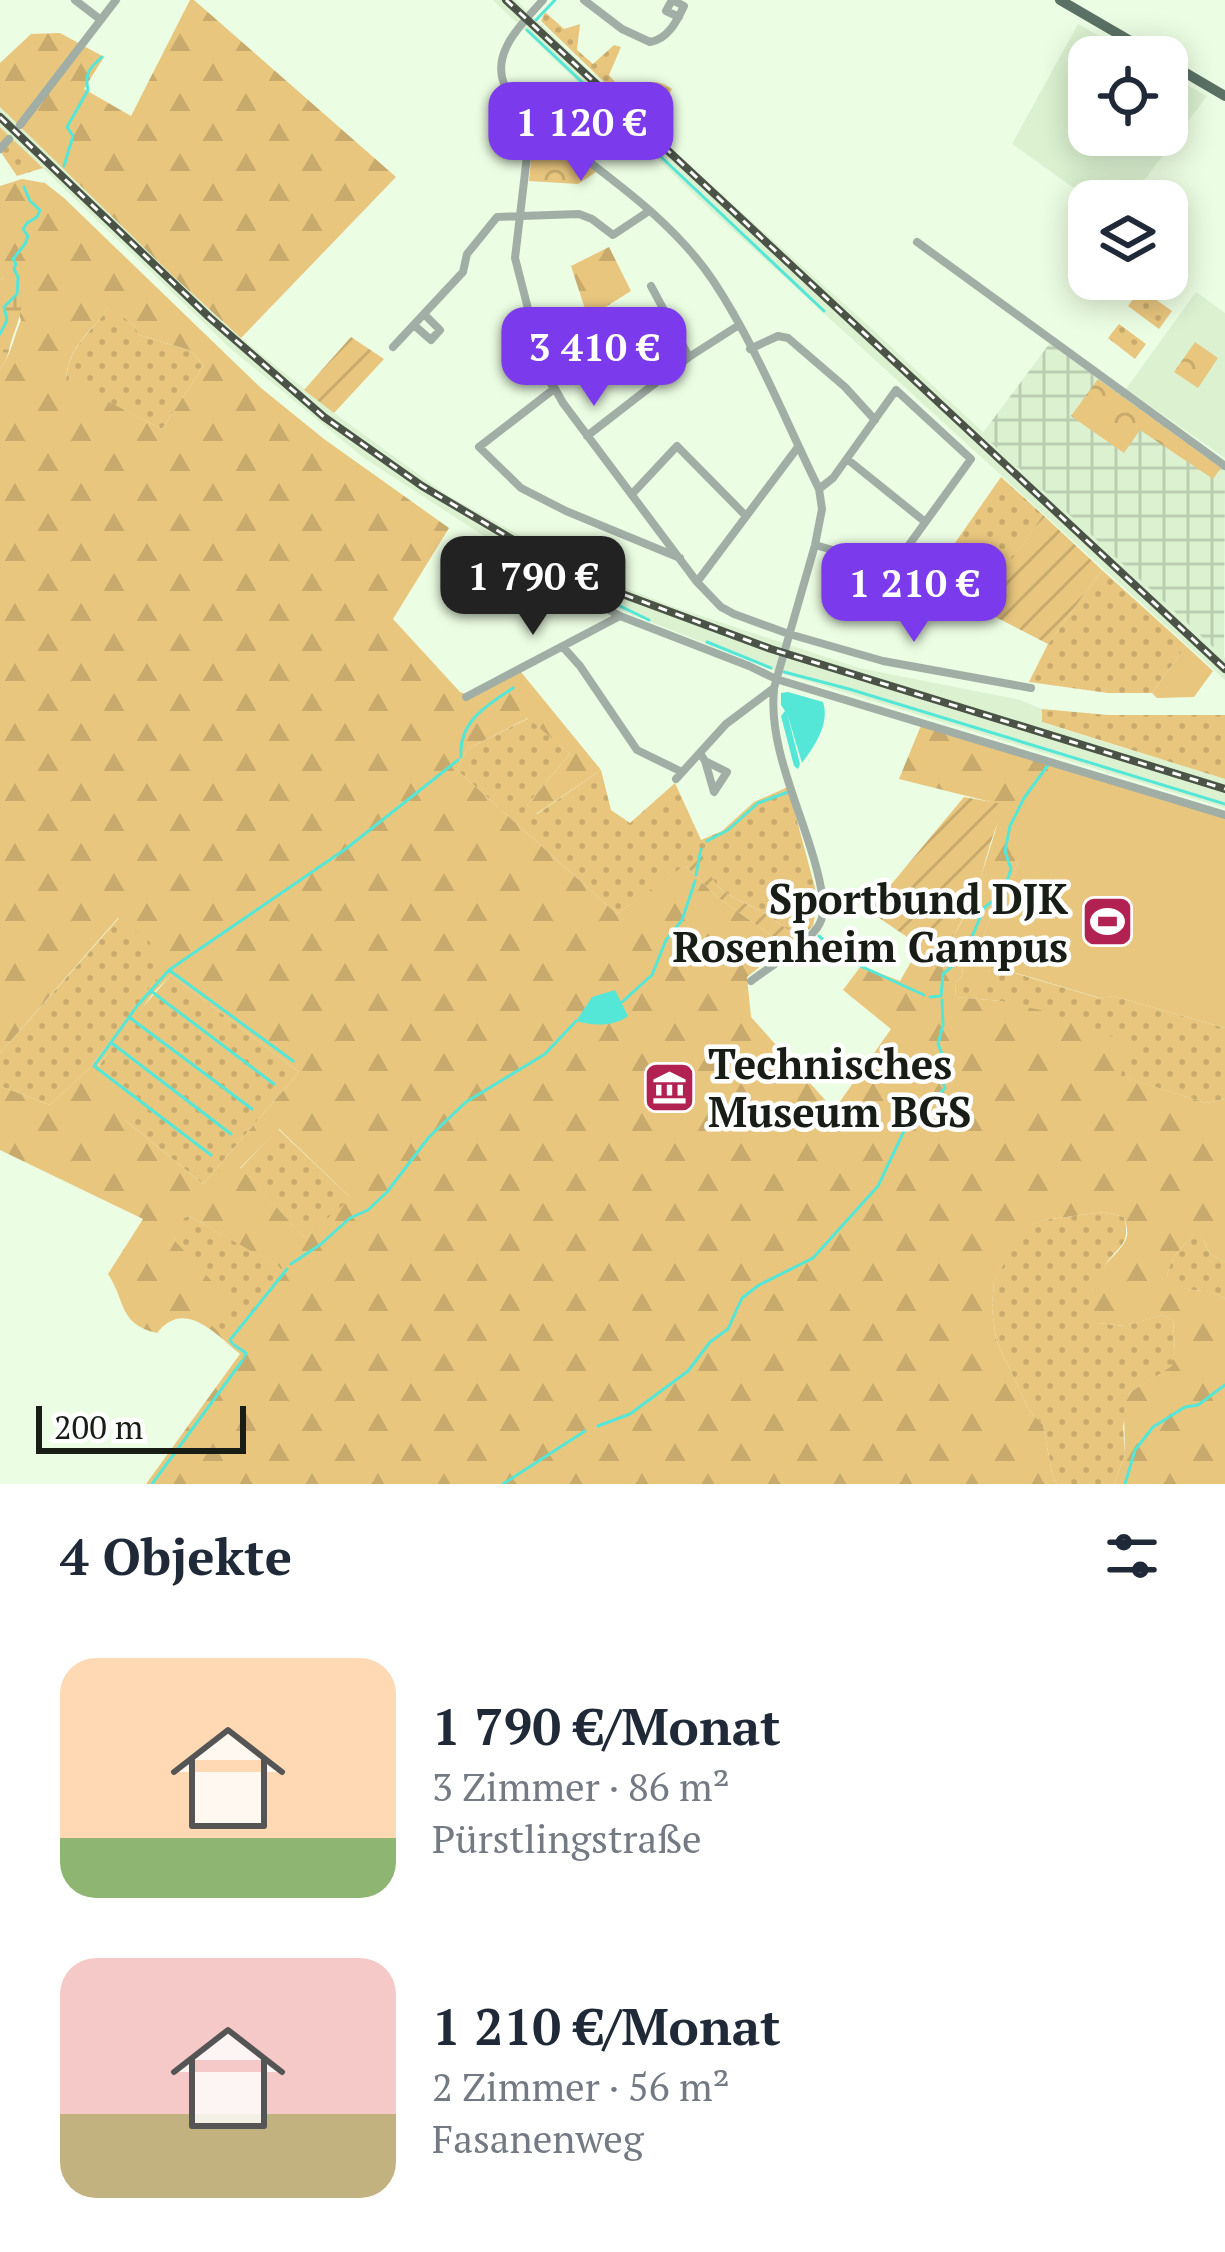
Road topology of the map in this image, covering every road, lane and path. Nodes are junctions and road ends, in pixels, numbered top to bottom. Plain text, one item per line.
1 (75, 0) edge
2 (116, 0) edge
3 (543, 0) edge
4 (584, 0) edge
5 (1060, 0) edge
6 (679, 17) dead end
7 (101, 20) junction
8 (1122, 36) edge
9 (1188, 74) edge
10 (1225, 96) edge
11 (536, 124) junction
12 (20, 125) dead end
13 (9, 139) dead end
14 (0, 149) edge
15 (649, 211) junction
16 (519, 218) junction
17 (917, 242) dead end
18 (651, 286) dead end
19 (425, 315) junction
20 (739, 325) junction
21 (415, 326) junction
22 (393, 347) dead end
23 (750, 349) junction
24 (688, 357) junction
25 (597, 361) dead end
26 (553, 387) junction
27 (875, 420) junction
28 (587, 436) junction
29 (798, 447) junction
30 (848, 459) junction
31 (1225, 466) edge
32 (819, 489) junction
33 (633, 494) junction
34 (746, 516) junction
35 (924, 521) junction
36 (484, 544) dead end
37 (815, 544) junction
38 (681, 558) junction
39 (697, 582) junction
40 (620, 616) junction
41 (789, 634) junction
42 (563, 646) junction
43 (775, 684) junction
44 (1031, 688) dead end
45 (466, 697) dead end
46 (1225, 815) edge
47 (751, 981) dead end

1 - 7 street
2 - 7 street
3 - 11 street
4 - 6 street
5 - 8 main road
7 - 12 street
9 - 10 main road
11 - 15 street
11 - 16 street
13 - 14 street
15 - 16 street
15 - 20 street
16 - 19 street
16 - 26 street
17 - 31 street
18 - 24 street
19 - 21 street
19 - 21 street
20 - 23 street
20 - 24 street
21 - 22 street
23 - 27 street
23 - 29 street
24 - 28 street
25 - 26 street
26 - 28 street
26 - 38 street
27 - 30 street
27 - 35 street
28 - 33 street
29 - 32 street
29 - 34 street
30 - 32 street
30 - 35 street
32 - 37 street
33 - 34 street
33 - 38 street
34 - 39 street
35 - 37 street
36 - 40 street
37 - 41 street
38 - 39 street
39 - 41 street
40 - 42 street
40 - 43 street
41 - 43 street
41 - 44 street
42 - 43 street
42 - 45 street
43 - 46 street
43 - 47 street

